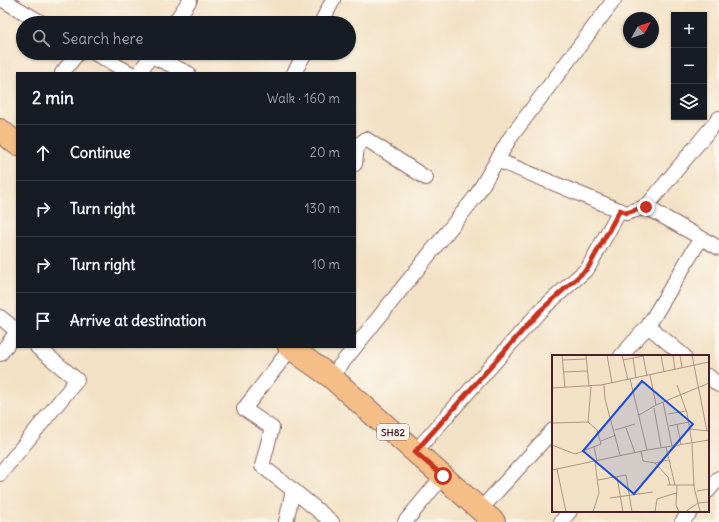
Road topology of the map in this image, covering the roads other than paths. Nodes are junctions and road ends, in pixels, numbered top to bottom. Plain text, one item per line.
1 (3, 0) edge
2 (190, 0) edge
3 (334, 0) edge
4 (614, 0) edge
5 (30, 16) edge
6 (179, 16) edge
7 (325, 16) edge
8 (72, 60) edge
9 (107, 60) edge
10 (148, 60) edge
11 (163, 60) edge
12 (301, 60) edge
13 (63, 72) edge
14 (128, 72) edge
15 (140, 72) edge
16 (186, 72) edge
17 (295, 72) edge
18 (719, 118) edge
19 (356, 145) edge
20 (497, 160) junction
21 (426, 178) dead end
22 (646, 207) junction
23 (620, 210) junction
24 (701, 238) junction
25 (719, 248) edge
26 (0, 317) edge
27 (648, 326) junction
28 (16, 331) edge
29 (16, 333) edge
30 (356, 346) edge
31 (38, 348) edge
32 (290, 348) edge
33 (354, 348) edge
34 (0, 354) edge
35 (622, 355) edge
36 (683, 355) edge
37 (331, 377) junction
38 (709, 377) edge
39 (719, 385) edge
40 (552, 431) edge
41 (415, 452) junction
42 (0, 474) edge
43 (443, 476) junction
44 (719, 478) edge
45 (293, 490) junction
46 (709, 490) edge
47 (569, 512) edge
48 (690, 512) edge
49 (487, 516) edge
50 (286, 522) edge
51 (332, 522) edge
52 (405, 522) edge
53 (561, 522) edge
54 (682, 522) edge

1 - 5 street
2 - 6 street
3 - 7 street
4 - 20 street
8 - 13 street
9 - 14 street
10 - 15 street
11 - 16 street
12 - 17 street
18 - 22 street
19 - 21 street
20 - 23 street
20 - 30 street
22 - 23 street
22 - 24 street
23 - 41 street
24 - 25 street
24 - 27 street
26 - 28 street
27 - 35 street
27 - 36 street
29 - 34 street
31 - 42 street
32 - 37 main road, SH82
32 - 45 street
33 - 37 street
37 - 41 main road, SH82
38 - 39 street
40 - 49 street
41 - 43 main road, SH82
43 - 49 main road, SH82
43 - 52 street
44 - 46 street
45 - 50 street
45 - 51 street
47 - 53 street
48 - 54 street

